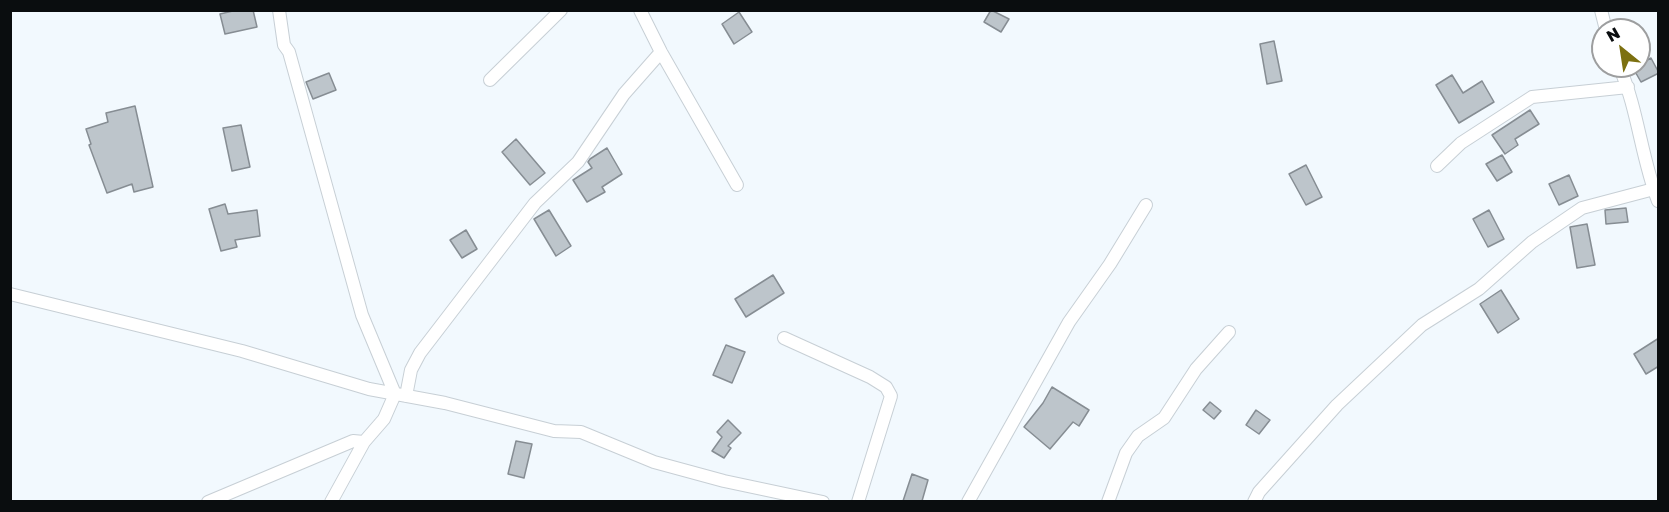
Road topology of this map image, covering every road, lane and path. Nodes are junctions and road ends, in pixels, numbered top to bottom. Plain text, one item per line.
1 (279, 10) edge
2 (561, 10) edge
3 (640, 10) edge
4 (661, 52) junction
5 (1624, 78) edge
6 (490, 80) dead end
7 (1628, 87) junction
8 (1437, 166) dead end
9 (737, 184) dead end
10 (1656, 195) edge
11 (1146, 205) dead end
12 (10, 294) edge
13 (1229, 332) dead end
14 (784, 338) dead end
15 (401, 395) junction
16 (364, 442) junction
17 (208, 501) edge
18 (332, 501) edge
19 (823, 501) edge
20 (858, 501) edge
21 (968, 501) edge
22 (1108, 501) edge
23 (1254, 501) edge

1 - 15 street
2 - 6 street
3 - 4 street
4 - 9 street
4 - 15 street
5 - 7 street
7 - 8 street
7 - 10 street
10 - 23 street
11 - 21 street
12 - 15 street
13 - 22 street
14 - 20 street
15 - 16 street
15 - 19 street
16 - 17 street
16 - 18 street

